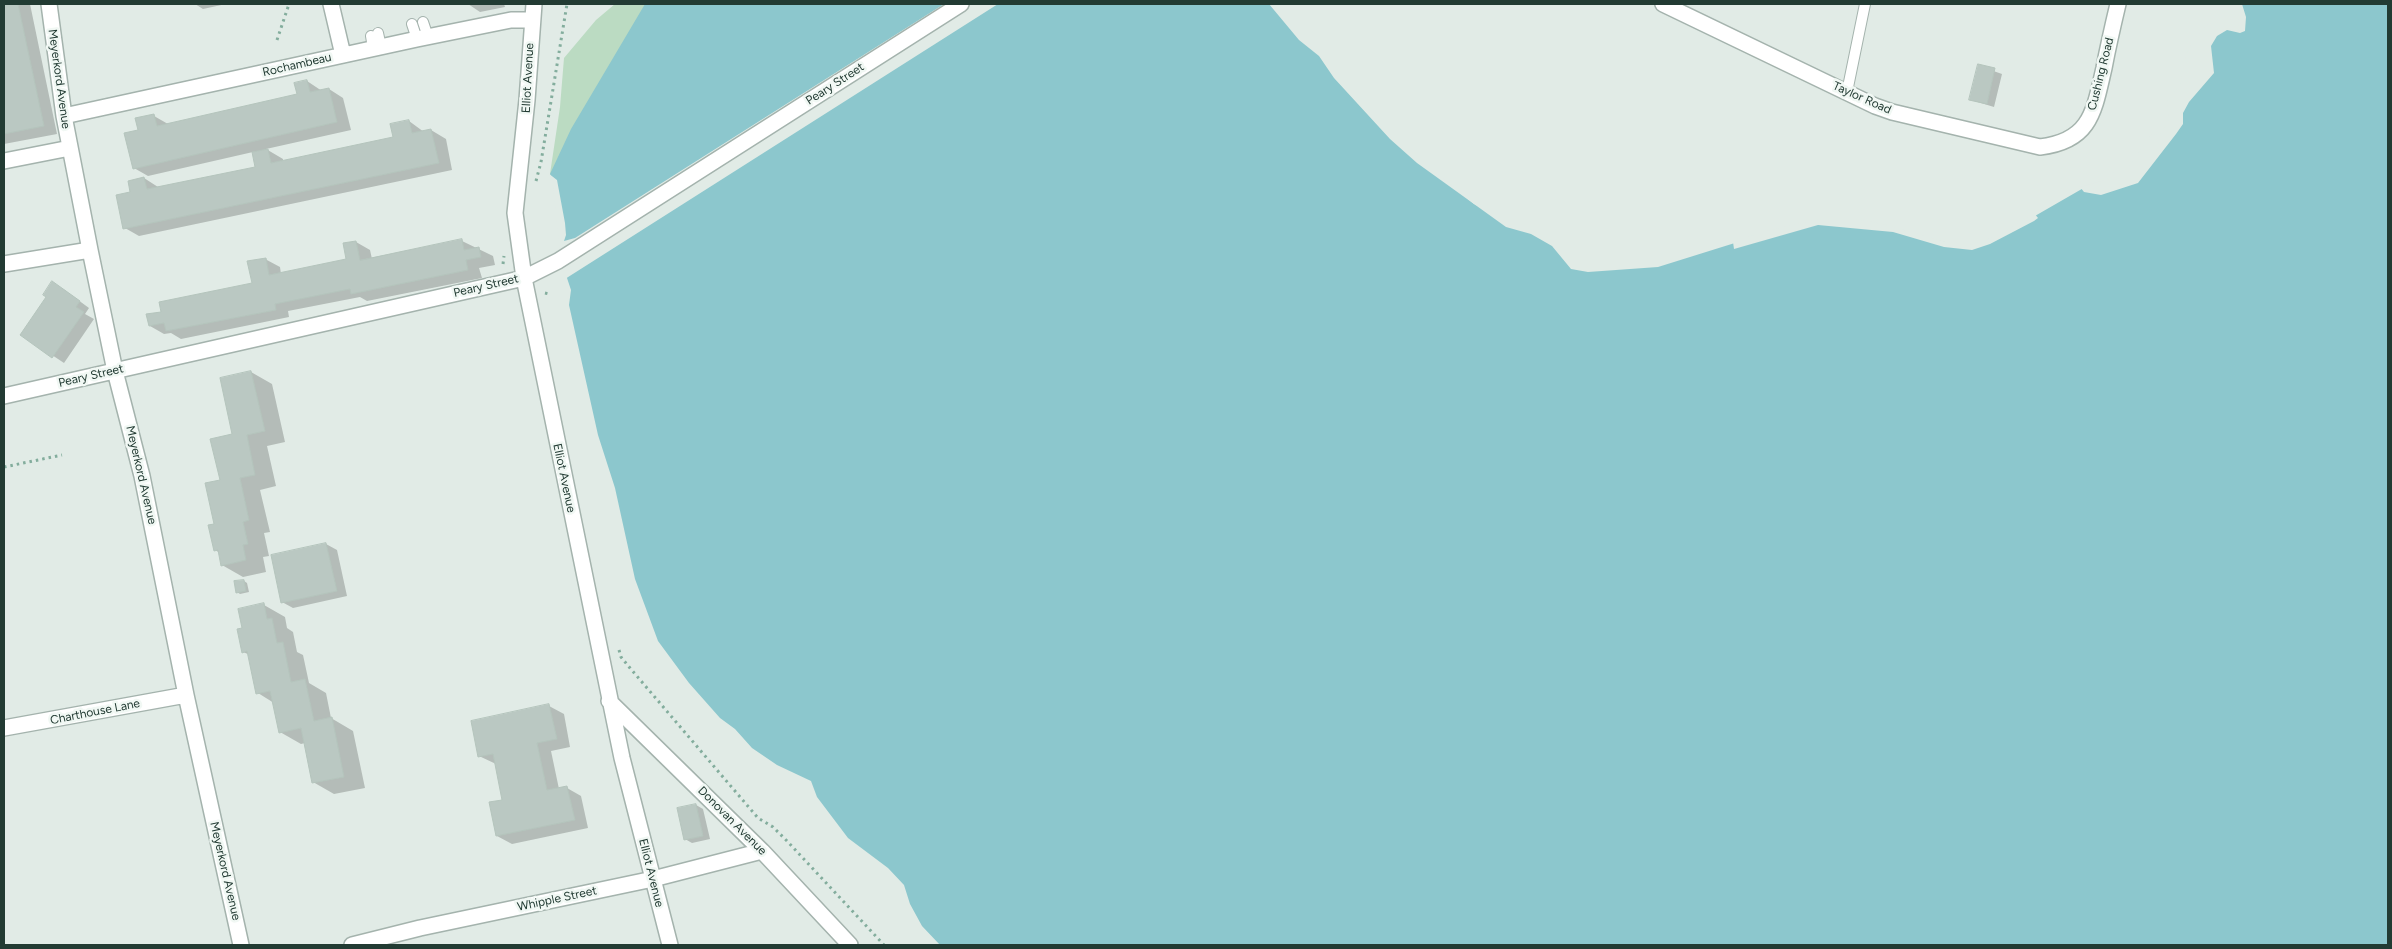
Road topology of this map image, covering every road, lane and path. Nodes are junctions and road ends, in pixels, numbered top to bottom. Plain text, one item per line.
1 (48, 4) edge
2 (289, 4) edge
3 (332, 4) edge
4 (534, 4) edge
5 (567, 4) edge
6 (961, 4) edge
7 (1664, 4) edge
8 (1865, 4) edge
9 (2118, 4) edge
10 (531, 20) junction
11 (423, 22) dead end
12 (412, 24) dead end
13 (422, 38) junction
14 (277, 40) dead end
15 (343, 54) junction
16 (1847, 92) junction
17 (64, 116) junction
18 (2072, 137) joint
19 (70, 148) junction
20 (4, 162) edge
21 (535, 182) dead end
22 (90, 250) junction
23 (4, 264) edge
24 (524, 278) junction
25 (115, 371) junction
26 (4, 396) edge
27 (62, 455) dead end
28 (4, 467) edge
29 (619, 650) dead end
30 (186, 695) junction
31 (610, 701) junction
32 (4, 728) edge
33 (762, 851) junction
34 (653, 879) junction
35 (241, 945) edge
36 (352, 945) edge
37 (670, 945) edge
38 (850, 945) edge
39 (884, 945) edge

1 - 17 street, Meyerkord Avenue
2 - 14 path
3 - 15 street
4 - 10 street, Elliot Avenue
5 - 21 path
6 - 24 street, Peary Street
7 - 16 street, Taylor Road
8 - 16 lane
9 - 18 street, Cushing Road
10 - 13 street, Rochambeau
10 - 24 street, Elliot Avenue
11 - 13 lane
12 - 13 lane
13 - 15 street, Rochambeau
15 - 17 street, Rochambeau
16 - 18 street, Taylor Road
17 - 19 street, Meyerkord Avenue
19 - 20 street
19 - 22 street, Meyerkord Avenue
22 - 23 street
22 - 25 street, Meyerkord Avenue
24 - 25 street, Peary Street
24 - 31 street, Elliot Avenue
25 - 26 street, Peary Street
25 - 30 street, Meyerkord Avenue
27 - 28 path
29 - 39 path
30 - 32 street, Charthouse Lane
30 - 35 street, Meyerkord Avenue
31 - 33 street, Donovan Avenue
31 - 34 street, Elliot Avenue
33 - 34 street, Whipple Street
33 - 38 street, Donovan Avenue
34 - 36 street, Whipple Street
34 - 37 street, Elliot Avenue

